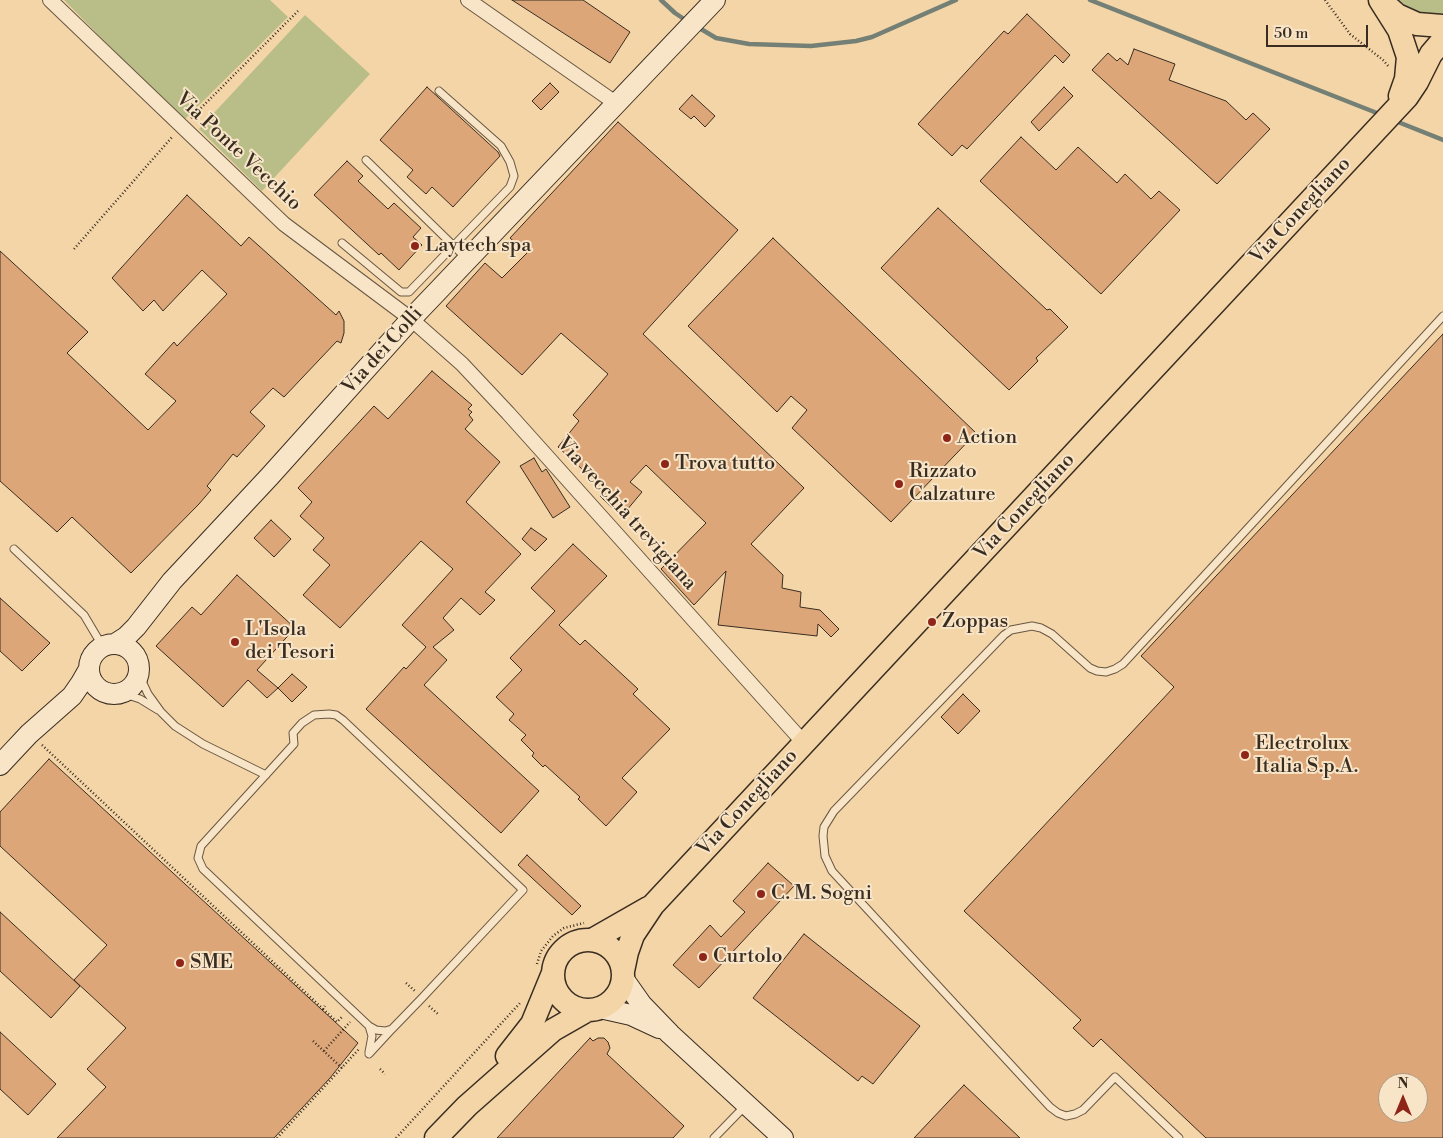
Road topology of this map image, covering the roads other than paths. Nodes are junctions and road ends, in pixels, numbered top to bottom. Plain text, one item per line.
1 (50, 0) edge
2 (468, 0) edge
3 (1380, 0) edge
4 (710, 5) edge
5 (1443, 26) edge
6 (1443, 40) edge
7 (439, 91) dead end
8 (617, 104) junction
9 (1396, 109) junction
10 (366, 160) dead end
11 (342, 243) dead end
12 (460, 252) junction
13 (1443, 316) edge
14 (411, 318) junction
15 (14, 548) dead end
16 (155, 603) junction
17 (103, 645) junction
18 (87, 660) junction
19 (138, 666) junction
20 (113, 692) junction
21 (60, 708) junction
22 (160, 712) junction
23 (804, 743) junction
24 (0, 765) edge
25 (266, 775) junction
26 (653, 905) junction
27 (590, 931) junction
28 (544, 971) junction
29 (623, 974) junction
30 (594, 1009) junction
31 (369, 1026) junction
32 (392, 1029) junction
33 (670, 1034) junction
34 (747, 1104) junction
35 (462, 1110) junction
36 (433, 1136) edge
37 (714, 1138) edge
38 (783, 1138) edge
39 (1179, 1138) edge

1 - 14 street, Via Ponte Vecchio
2 - 8 street
3 - 5 main road
3 - 9 main road
4 - 8 street, Via dei Colli
6 - 9 main road, Via Conegliano
7 - 12 lane
8 - 12 street, Via dei Colli
9 - 23 main road, Via Conegliano
10 - 12 lane
11 - 12 lane
12 - 14 street, Via dei Colli
13 - 39 lane
14 - 16 street, Via dei Colli
14 - 23 street, Via vecchia trevigiana
15 - 17 lane
16 - 17 street, Via dei Colli
16 - 19 street, Via dei Colli
17 - 18 street, Via dei Colli
17 - 19 street
18 - 20 street
18 - 21 street, Via dei Colli
19 - 20 street
19 - 22 lane
20 - 21 street, Via dei Colli
20 - 22 lane
21 - 24 street, Via dei Colli
22 - 25 lane
23 - 26 main road, Via Conegliano
25 - 31 lane
25 - 32 lane
26 - 27 main road, Via Conegliano
26 - 29 main road, Via Conegliano
27 - 28 main road
27 - 29 main road
28 - 30 main road
28 - 35 main road
29 - 30 main road
29 - 33 street
30 - 33 street
30 - 35 main road
31 - 32 lane
31 - 32 lane
33 - 34 street
34 - 37 lane
34 - 38 street
35 - 36 main road

